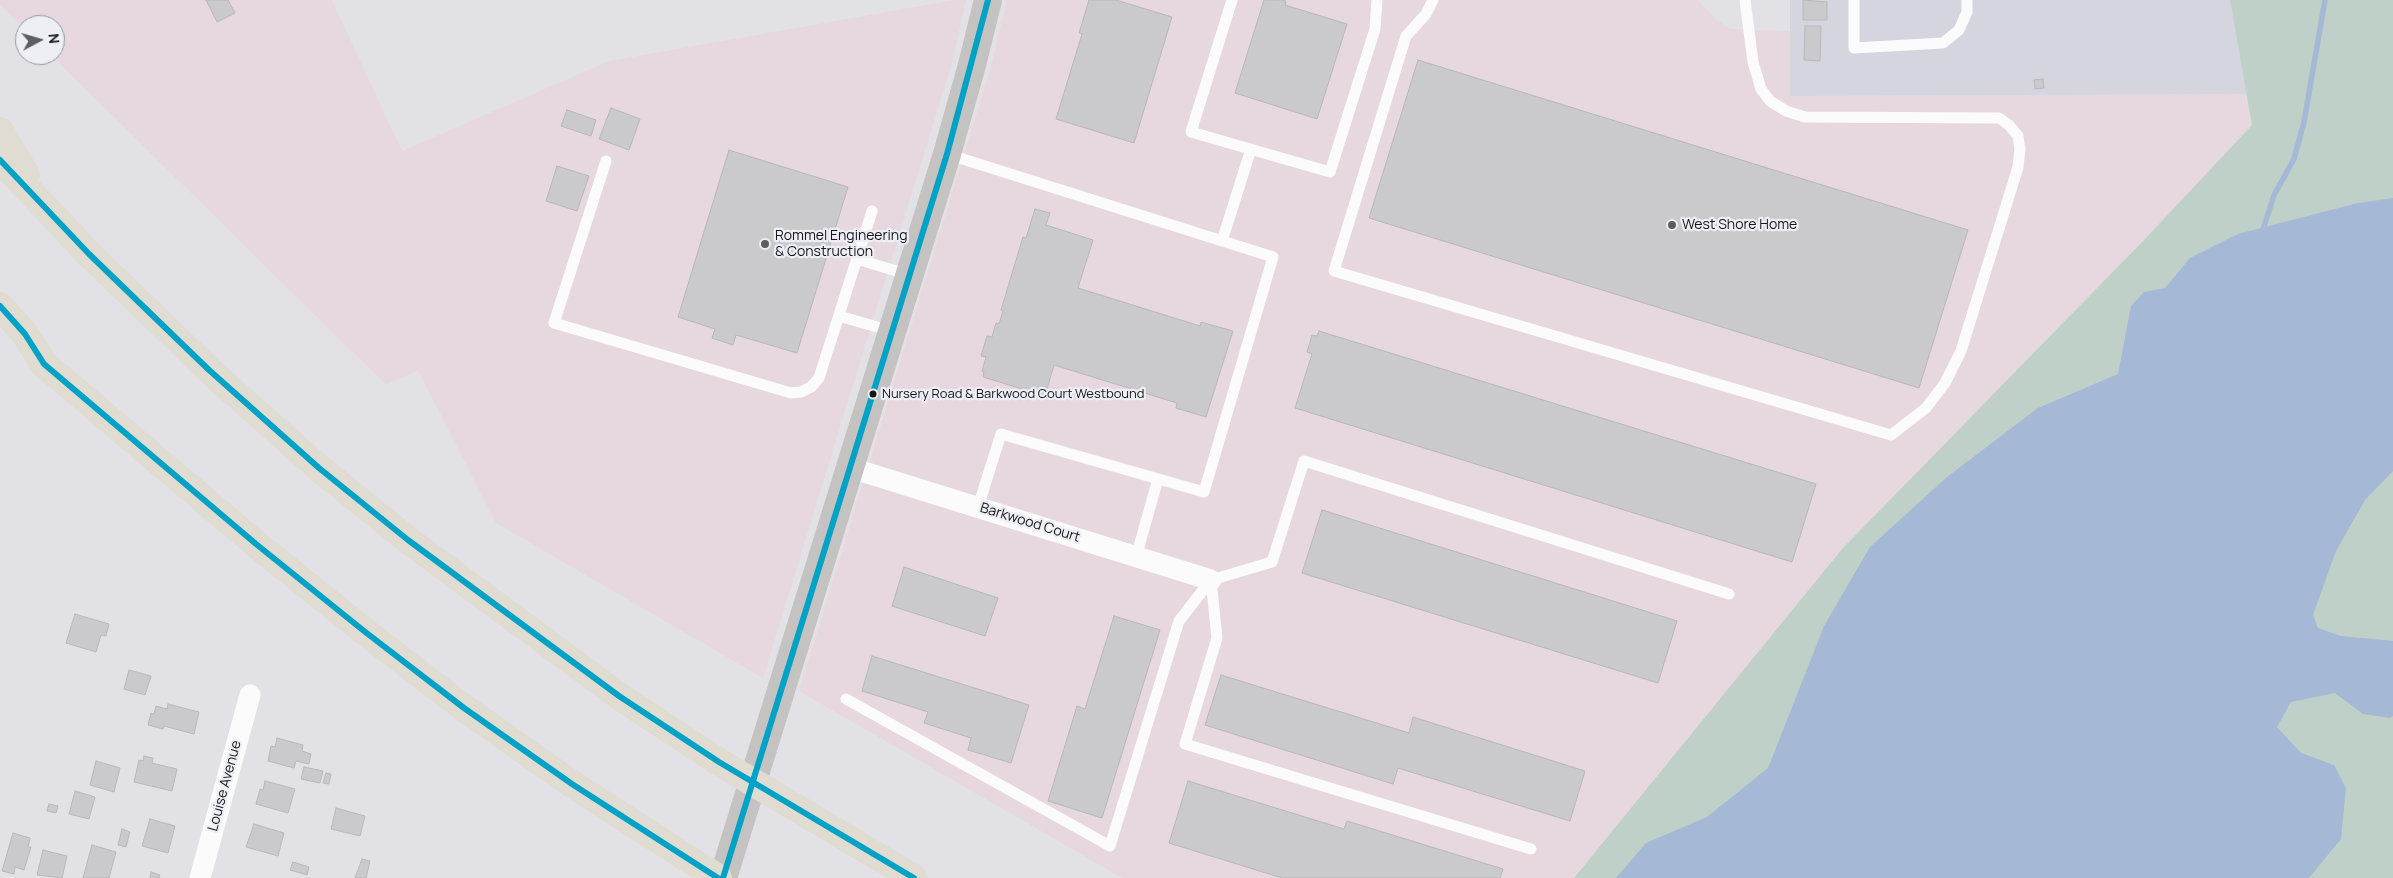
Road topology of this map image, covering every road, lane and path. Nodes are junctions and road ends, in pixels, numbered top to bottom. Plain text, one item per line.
1 (988, 0) edge
2 (1232, 0) edge
3 (1377, 0) edge
4 (1433, 0) edge
5 (1745, 0) edge
6 (1854, 0) edge
7 (1967, 0) edge
8 (0, 131) edge
9 (1251, 149) junction
10 (947, 154) junction
11 (0, 160) edge
12 (606, 161) dead end
13 (46, 208) junction
14 (872, 211) dead end
15 (1222, 241) junction
16 (857, 259) junction
17 (909, 275) junction
18 (0, 306) edge
19 (839, 316) junction
20 (0, 326) edge
21 (891, 331) junction
22 (44, 364) junction
23 (848, 467) junction
24 (1158, 479) junction
25 (978, 507) junction
26 (1136, 557) junction
27 (1211, 580) junction
28 (1729, 594) dead end
29 (250, 695) dead end
30 (846, 699) dead end
31 (1531, 848) dead end
32 (200, 878) edge
33 (718, 878) edge
34 (723, 878) edge
35 (914, 878) edge

1 - 10 main road
2 - 9 lane
3 - 9 lane
4 - 5 lane
6 - 7 lane
8 - 13 highway
9 - 15 lane
10 - 15 lane
10 - 17 main road
11 - 13 highway
12 - 19 lane
13 - 35 highway
14 - 16 lane
15 - 24 lane
16 - 17 lane
16 - 19 lane
17 - 21 main road
18 - 22 highway
19 - 21 lane
20 - 22 highway
21 - 23 main road
22 - 33 highway
23 - 25 street, Barkwood Court
23 - 34 main road
24 - 25 lane
24 - 26 lane
25 - 26 street, Barkwood Court
26 - 27 street, Barkwood Court
27 - 28 lane
27 - 30 lane
27 - 31 lane
29 - 32 street, Louise Avenue

